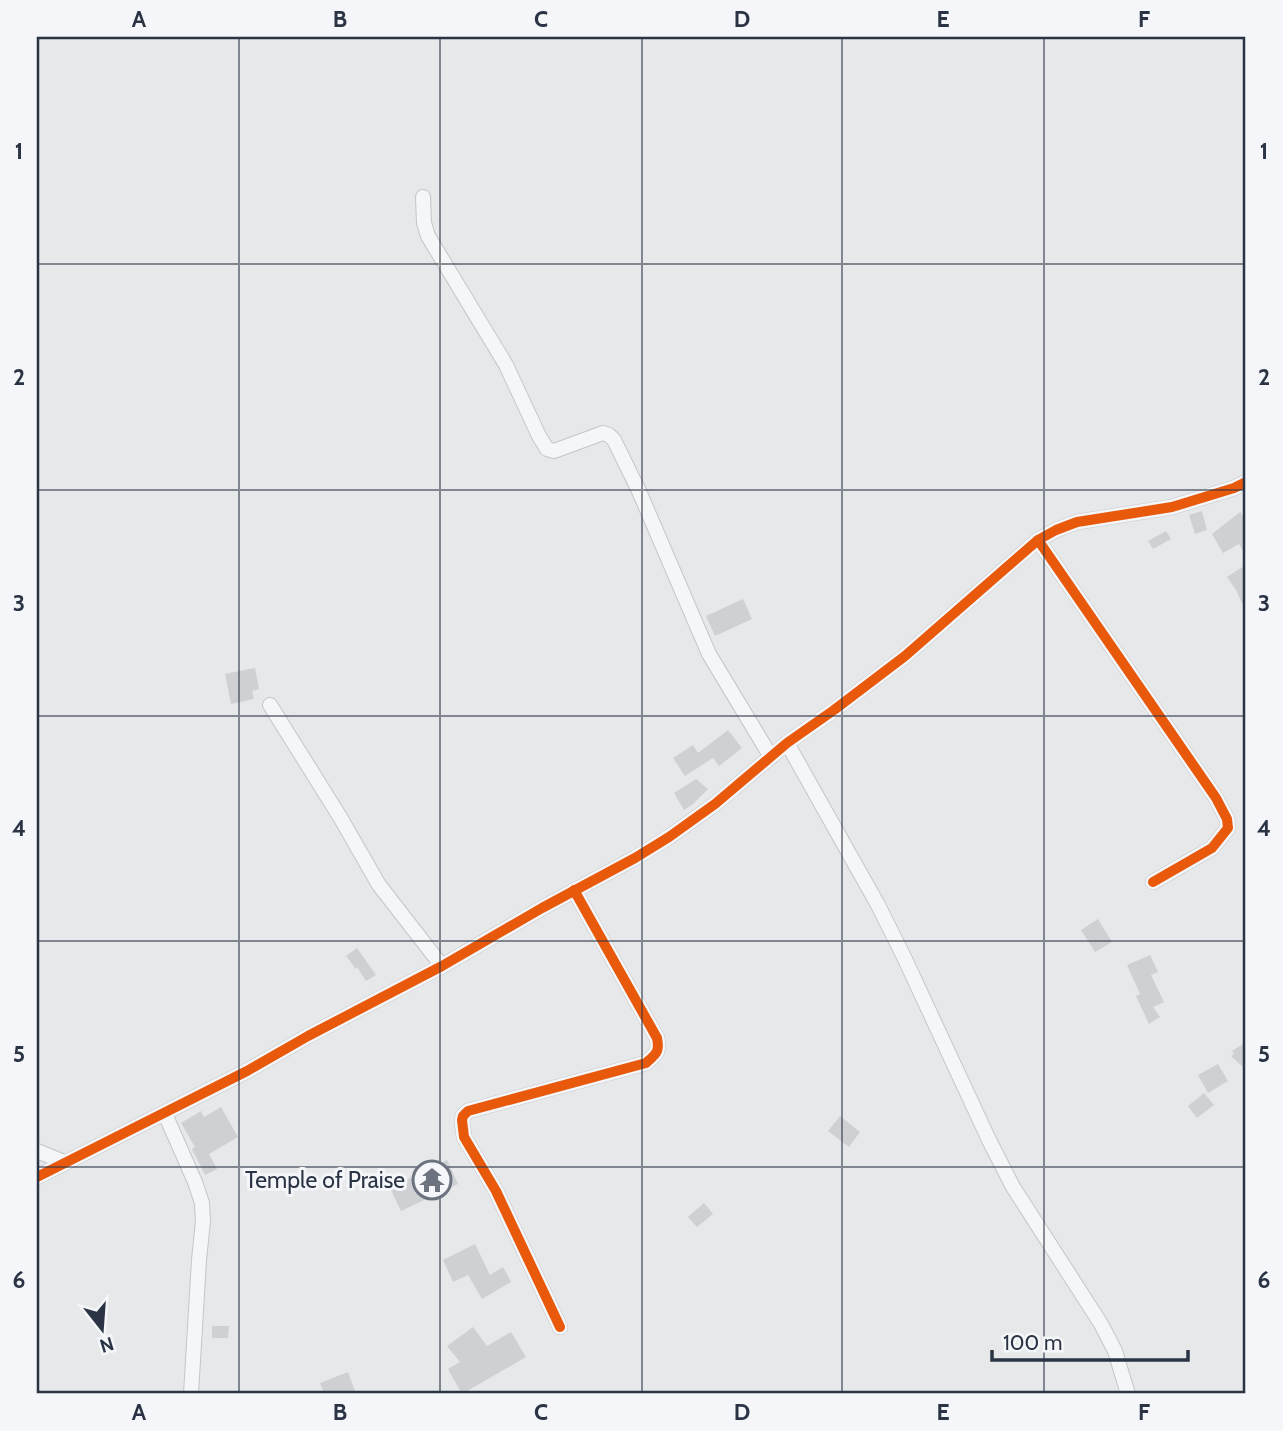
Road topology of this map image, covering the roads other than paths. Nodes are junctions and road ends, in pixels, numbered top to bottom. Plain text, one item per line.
1 (423, 197) dead end
2 (1246, 482) edge
3 (1038, 540) junction
4 (270, 705) dead end
5 (787, 743) junction
6 (771, 757) junction
7 (1153, 882) dead end
8 (574, 890) junction
9 (442, 966) junction
10 (165, 1114) junction
11 (37, 1151) edge
12 (64, 1162) junction
13 (37, 1177) edge
14 (560, 1327) dead end
15 (191, 1394) edge
16 (1128, 1394) edge

1 - 6 street
2 - 3 street
3 - 5 street
3 - 7 street
4 - 9 street
5 - 6 street
5 - 16 street
6 - 8 street
8 - 9 street
8 - 14 street
9 - 10 street
10 - 12 street
10 - 15 street
11 - 12 street
12 - 13 street

